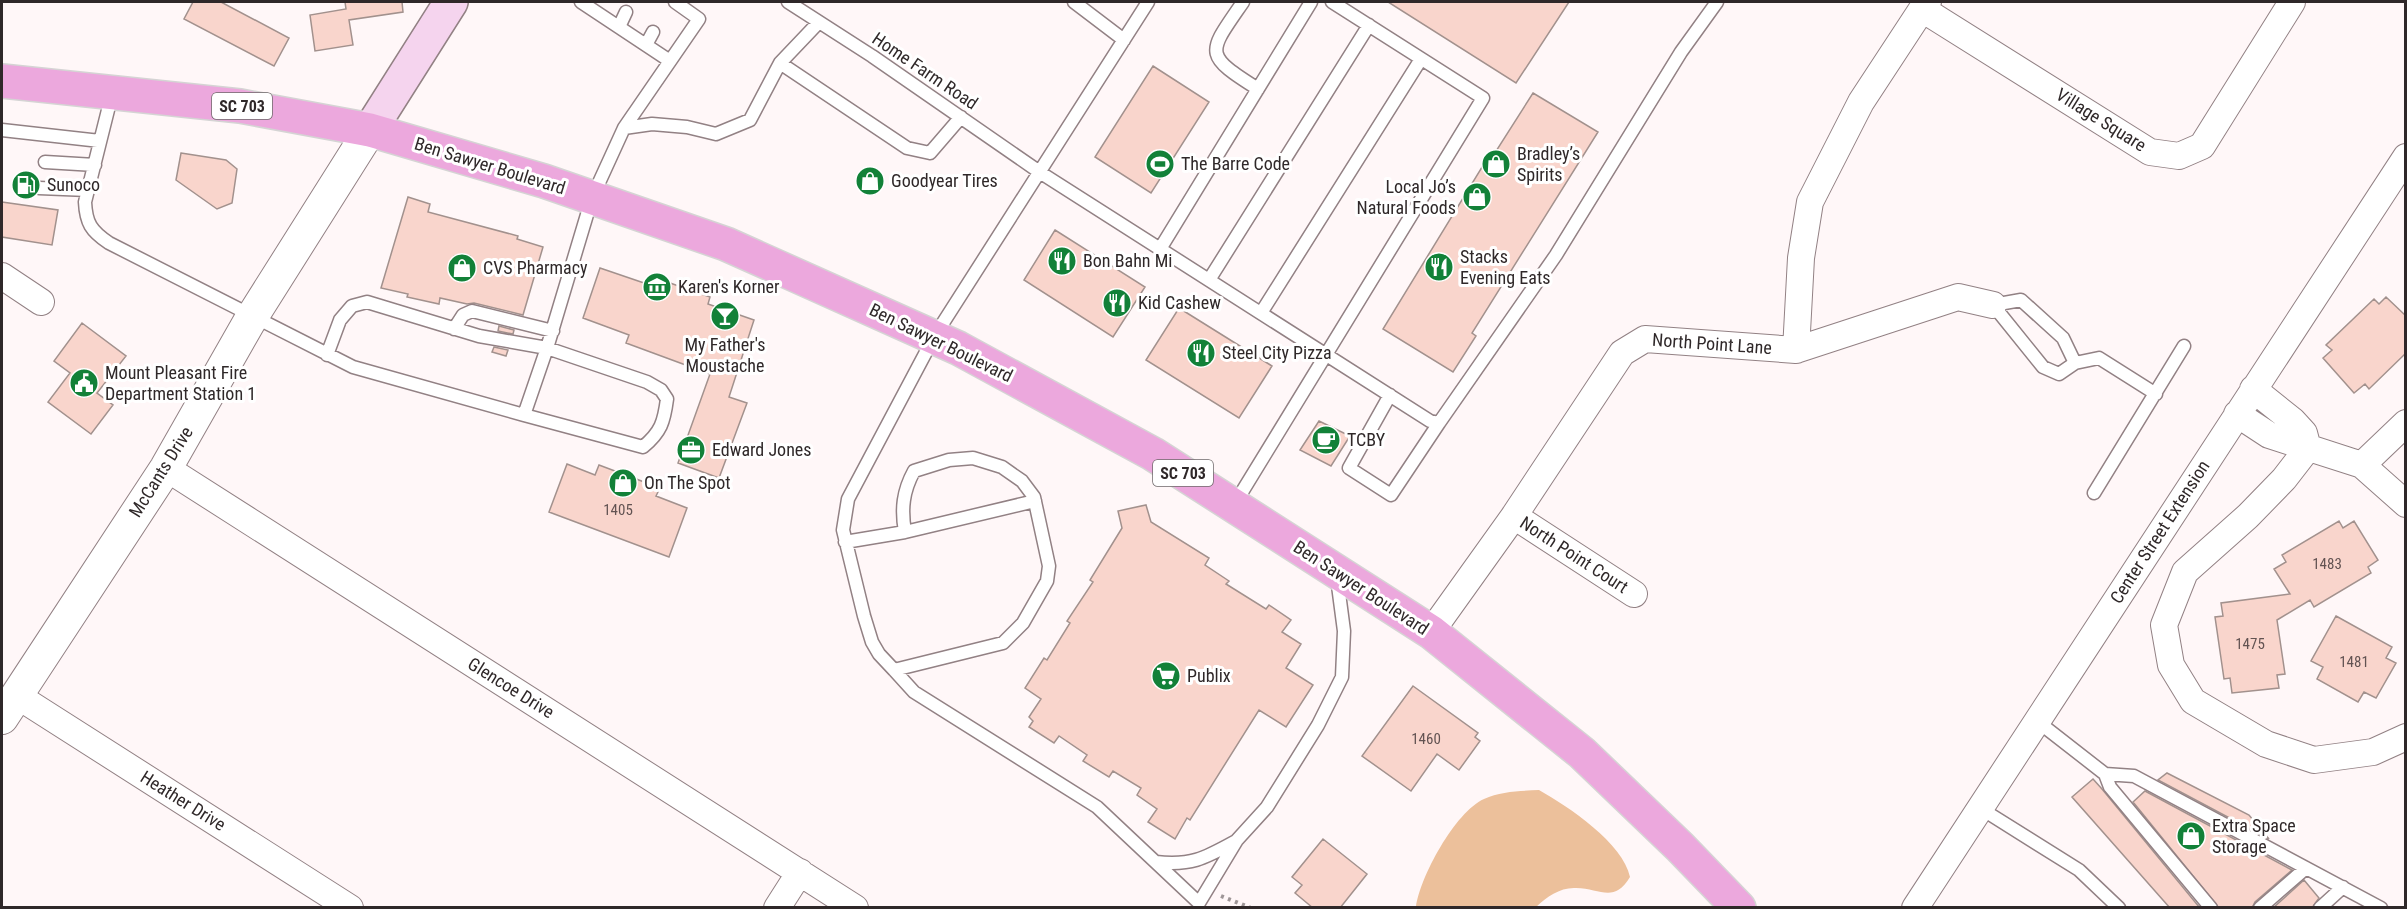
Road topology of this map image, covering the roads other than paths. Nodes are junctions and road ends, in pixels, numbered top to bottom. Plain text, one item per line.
1 (451, 2) edge
2 (581, 2) edge
3 (788, 2) edge
4 (1074, 2) edge
5 (1148, 2) edge
6 (1243, 2) edge
7 (1311, 2) edge
8 (1332, 2) edge
9 (1717, 2) edge
10 (2292, 2) edge
11 (672, 4) edge
12 (1925, 5) edge
13 (600, 7) edge
14 (626, 12) dead end
15 (819, 22) junction
16 (1369, 25) junction
17 (619, 27) junction
18 (653, 32) dead end
19 (1124, 40) junction
20 (646, 45) junction
21 (1421, 59) junction
22 (670, 61) junction
23 (780, 63) junction
24 (2, 81) edge
25 (1258, 89) junction
26 (112, 93) junction
27 (961, 117) junction
28 (624, 128) junction
29 (2, 130) edge
30 (370, 130) junction
31 (100, 141) junction
32 (2405, 160) edge
33 (45, 162) dead end
34 (95, 165) junction
35 (1041, 173) junction
36 (39, 188) dead end
37 (88, 190) junction
38 (592, 198) junction
39 (1160, 249) junction
40 (2, 276) edge
41 (1209, 280) junction
42 (41, 302) dead end
43 (1993, 304) junction
44 (1261, 313) junction
45 (252, 317) junction
46 (454, 329) junction
47 (553, 331) junction
48 (934, 337) junction
49 (2184, 346) dead end
50 (548, 348) junction
51 (1796, 350) junction
52 (327, 355) junction
53 (1326, 355) junction
54 (2075, 363) junction
55 (2253, 389) junction
56 (2156, 393) junction
57 (1390, 395) junction
58 (2236, 414) junction
59 (524, 415) junction
60 (1439, 423) junction
61 (2406, 423) edge
62 (2308, 448) junction
63 (2362, 465) junction
64 (166, 468) junction
65 (2094, 493) dead end
66 (1035, 501) junction
67 (2406, 504) edge
68 (1234, 506) junction
69 (1514, 516) junction
70 (905, 532) junction
71 (845, 542) junction
72 (1336, 572) junction
73 (1634, 594) dead end
74 (1431, 633) junction
75 (894, 670) junction
76 (9, 707) edge
77 (2037, 722) junction
78 (2406, 737) edge
79 (2105, 774) junction
80 (1980, 808) junction
81 (1237, 840) junction
82 (1156, 862) junction
83 (2306, 868) junction
84 (800, 872) junction
85 (2343, 887) junction
86 (1922, 905) edge
87 (350, 908) edge
88 (777, 908) edge
89 (855, 908) edge
90 (1739, 908) edge
91 (2119, 908) edge
92 (2211, 908) edge
93 (2260, 908) edge
94 (2320, 908) edge
95 (2381, 908) edge

1 - 30 main road
2 - 13 lane
3 - 15 lane, Home Farm Road
4 - 19 lane
5 - 19 lane
6 - 25 lane
7 - 25 lane
8 - 16 lane
9 - 60 lane
10 - 12 street, Village Square
11 - 22 lane
12 - 51 street, Village Square
13 - 17 lane
14 - 17 lane
15 - 23 lane
15 - 27 lane, Home Farm Road
16 - 21 lane
16 - 41 lane
17 - 20 lane
18 - 20 lane
19 - 35 lane
20 - 22 lane
21 - 44 lane
21 - 53 lane
22 - 28 lane
23 - 27 lane
23 - 28 lane
24 - 26 main road, Ben Sawyer Boulevard / SC 703
25 - 39 lane
26 - 30 main road, Ben Sawyer Boulevard / SC 703
26 - 31 lane
27 - 35 lane, Home Farm Road
28 - 38 lane
29 - 31 lane
30 - 38 main road, Ben Sawyer Boulevard / SC 703
30 - 45 street, McCants Drive
31 - 34 lane
32 - 55 street, Center Street Extension
33 - 34 lane
34 - 37 lane
35 - 39 lane, Home Farm Road
35 - 48 lane
36 - 37 lane
37 - 45 lane
38 - 47 lane
38 - 48 main road, Ben Sawyer Boulevard / SC 703
39 - 41 lane, Home Farm Road
40 - 42 street
41 - 44 lane, Home Farm Road
43 - 51 street, North Point Lane
43 - 54 lane
43 - 54 lane
44 - 53 lane, Home Farm Road
45 - 52 lane
45 - 64 street, McCants Drive
46 - 47 lane
46 - 50 lane
46 - 52 lane
47 - 50 lane
48 - 68 main road, Ben Sawyer Boulevard / SC 703
48 - 71 lane
49 - 56 lane
50 - 59 lane
50 - 59 lane
51 - 69 street, North Point Lane
52 - 59 lane
53 - 57 lane, Home Farm Road
53 - 68 lane
54 - 56 lane
55 - 58 street, Center Street Extension
55 - 62 street
56 - 65 lane
57 - 60 lane, Home Farm Road
57 - 60 lane
58 - 62 street
58 - 77 street, Center Street Extension
61 - 63 street
62 - 63 street
62 - 78 street
63 - 67 street
64 - 76 street, McCants Drive
64 - 84 street, Glencoe Drive
66 - 70 lane
66 - 70 lane
66 - 75 lane
68 - 72 main road, Ben Sawyer Boulevard / SC 703
69 - 73 street, North Point Court
69 - 74 street, North Point Lane
70 - 71 lane
71 - 75 lane
72 - 74 main road, Ben Sawyer Boulevard / SC 703
72 - 81 lane
74 - 90 main road, Ben Sawyer Boulevard / SC 703
75 - 82 lane
76 - 87 street, Heather Drive
77 - 79 lane
77 - 80 street, Center Street Extension
79 - 83 lane
79 - 92 lane
80 - 86 street, Center Street Extension
80 - 91 lane
81 - 82 lane
81 - 82 lane
83 - 85 lane
83 - 93 lane
84 - 88 street
84 - 89 street, Glencoe Drive
85 - 94 lane
85 - 95 lane

